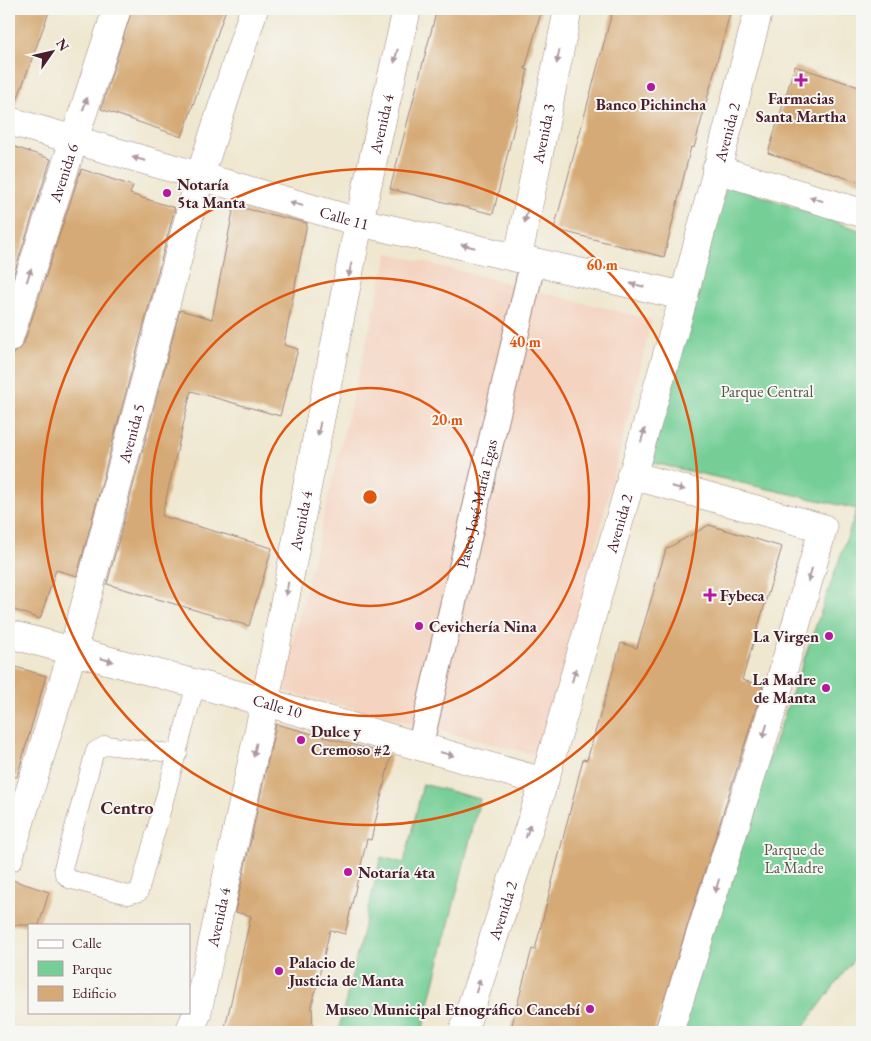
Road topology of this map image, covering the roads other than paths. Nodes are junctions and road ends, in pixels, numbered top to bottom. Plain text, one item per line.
1 (117, 9) edge
2 (254, 9) edge
3 (407, 9) edge
4 (568, 9) edge
5 (759, 9) edge
6 (9, 121) edge
7 (72, 141) junction
8 (716, 169) junction
9 (200, 176) junction
10 (862, 213) edge
11 (359, 222) junction
12 (525, 259) junction
13 (684, 296) junction
14 (9, 338) edge
15 (631, 475) junction
16 (9, 634) edge
17 (74, 650) junction
18 (196, 684) junction
19 (265, 702) junction
20 (420, 746) junction
21 (178, 754) junction
22 (544, 782) junction
23 (9, 858) edge
24 (189, 1032) edge
25 (463, 1032) edge
26 (669, 1032) edge

7 -> 1 street, Avenida 6
2 - 9 street, Avenida 5
3 -> 11 street, Avenida 4
4 -> 12 street, Avenida 3
5 - 8 street, Avenida 2
6 - 7 street, Calle 11
9 -> 7 street, Calle 11
14 -> 7 street, Avenida 6
10 -> 8 street
8 - 13 street, Avenida 2
11 -> 9 street, Calle 11
9 - 17 street, Avenida 5
12 -> 11 street, Calle 11
11 -> 19 street, Avenida 4
13 -> 12 street, Calle 11
12 - 20 street, Paseo José María Egas
15 -> 13 street, Avenida 2
22 -> 15 street, Avenida 2
15 -> 26 street
16 - 17 street, Calle 10
17 -> 18 street, Calle 10
17 - 23 street, Avenida 5
18 - 19 street, Calle 10
18 - 21 lane
19 - 20 street, Calle 10
19 -> 24 street, Avenida 4
20 -> 22 street, Calle 10
21 - 21 lane
25 -> 22 street, Avenida 2

